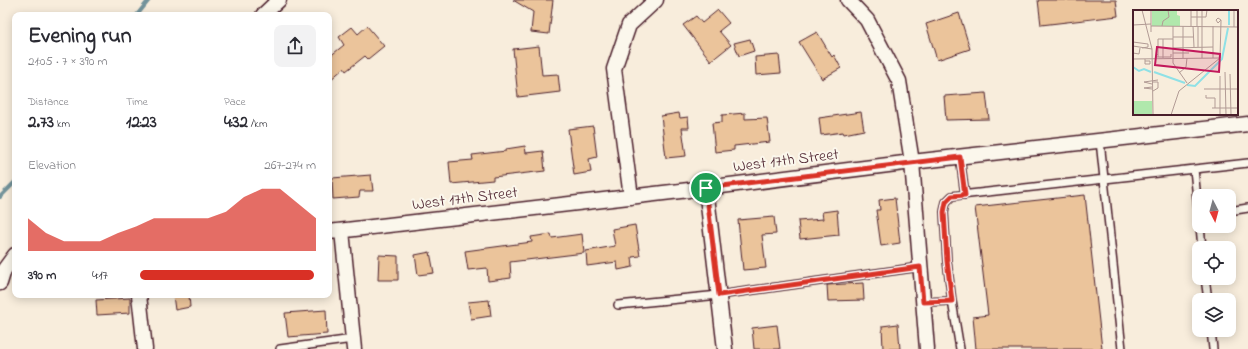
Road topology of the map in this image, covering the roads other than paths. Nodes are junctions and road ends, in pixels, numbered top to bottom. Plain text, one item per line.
1 (279, 0) edge
2 (656, 0) edge
3 (848, 0) edge
4 (266, 12) edge
5 (1248, 124) edge
6 (1100, 141) junction
7 (960, 157) junction
8 (912, 162) junction
9 (1248, 163) edge
10 (1194, 169) junction
11 (1104, 179) junction
12 (706, 188) junction
13 (1196, 189) edge
14 (965, 195) junction
15 (631, 197) junction
16 (1248, 208) edge
17 (1236, 210) edge
18 (335, 232) edge
19 (12, 261) edge
20 (920, 267) junction
21 (6, 274) edge
22 (719, 295) junction
23 (140, 298) edge
24 (952, 301) junction
25 (923, 302) junction
26 (618, 306) dead end
27 (1212, 337) edge
28 (354, 344) edge
29 (145, 349) edge
30 (280, 349) edge
31 (725, 349) edge
32 (927, 349) edge
33 (960, 349) edge
34 (1122, 349) edge
35 (1213, 349) edge

1 - 4 street
2 - 15 street
3 - 8 street
5 - 6 street, West 17th Street
6 - 7 street, West 17th Street
6 - 11 lane
7 - 8 street, West 17th Street
7 - 14 lane
8 - 12 street, West 17th Street
8 - 20 street
9 - 10 lane
10 - 11 lane
10 - 13 lane
11 - 14 lane
11 - 34 lane
12 - 15 street, West 17th Street
12 - 22 street
14 - 24 lane
15 - 18 street, West 17th Street
16 - 17 lane
18 - 28 street
19 - 21 street
20 - 22 lane
20 - 25 street
22 - 26 lane
22 - 31 street
23 - 29 street
24 - 25 lane
24 - 33 lane
25 - 32 street
27 - 35 lane
28 - 30 lane

